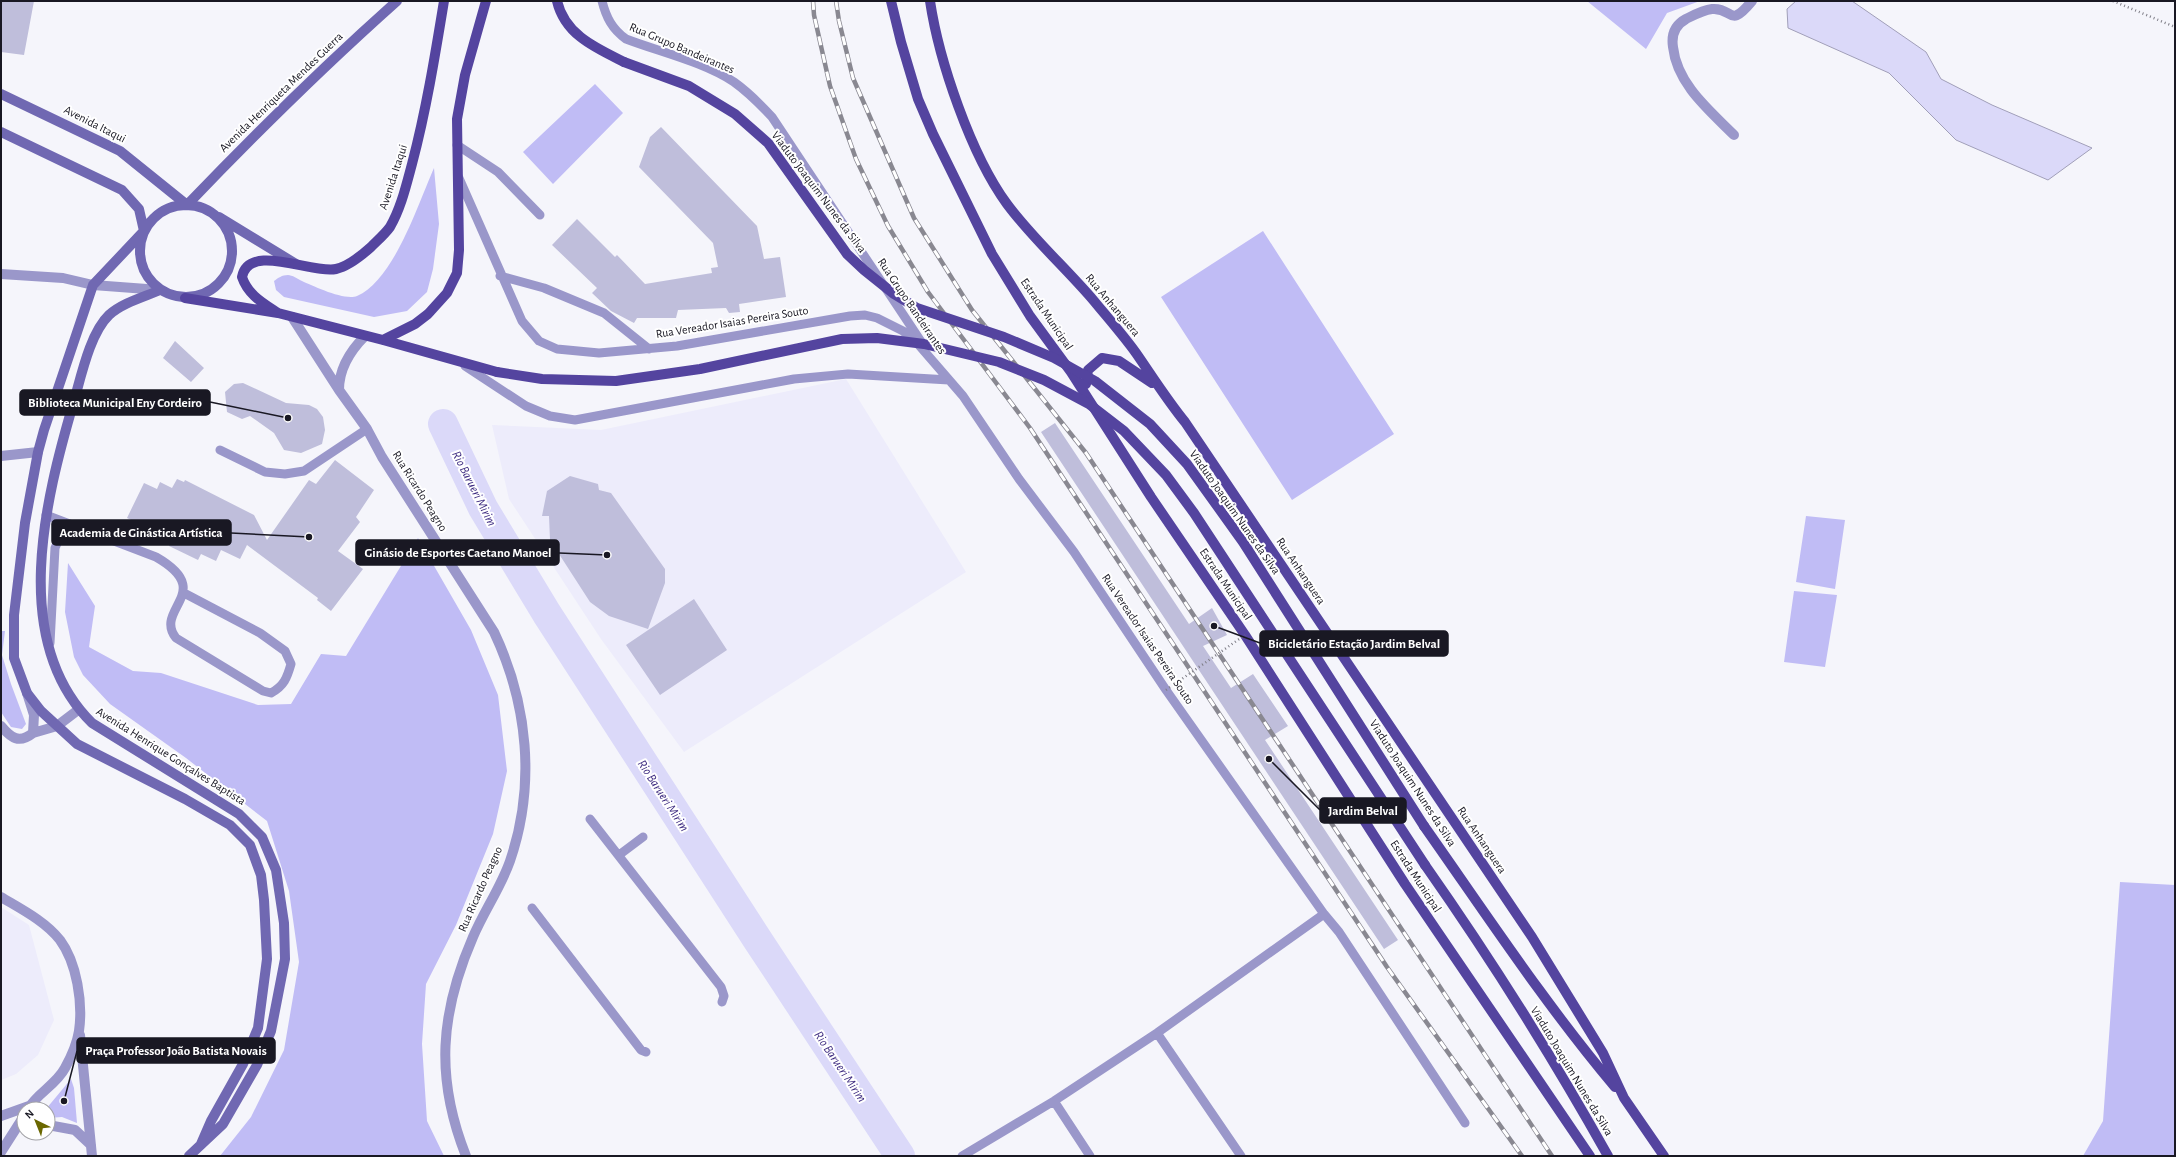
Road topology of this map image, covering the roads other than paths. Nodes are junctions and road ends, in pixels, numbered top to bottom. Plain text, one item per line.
1 (397, 1) edge
2 (444, 1) edge
3 (486, 1) edge
4 (557, 1) edge
5 (602, 1) edge
6 (891, 1) edge
7 (930, 1) edge
8 (1752, 1) edge
9 (1, 94) edge
10 (1, 132) edge
11 (1734, 136) dead end
12 (457, 145) junction
13 (457, 175) junction
14 (187, 205) junction
15 (212, 213) junction
16 (540, 215) dead end
17 (144, 231) junction
18 (298, 265) junction
19 (1, 274) edge
20 (500, 276) junction
21 (93, 285) junction
22 (160, 290) junction
23 (185, 298) junction
24 (278, 313) junction
25 (292, 317) junction
26 (364, 336) junction
27 (383, 340) junction
28 (649, 349) junction
29 (447, 358) junction
30 (938, 368) junction
31 (949, 380) junction
32 (339, 390) junction
33 (1161, 392) junction
34 (1085, 393) junction
35 (367, 429) junction
36 (220, 450) dead end
37 (38, 452) junction
38 (1, 456) edge
39 (46, 515) junction
40 (77, 527) junction
41 (184, 593) junction
42 (49, 650) junction
43 (27, 693) junction
44 (78, 710) junction
45 (1, 726) edge
46 (57, 726) junction
47 (32, 732) junction
48 (590, 819) dead end
49 (643, 837) dead end
50 (619, 855) junction
51 (1, 897) edge
52 (532, 908) dead end
53 (1324, 914) junction
54 (722, 1002) dead end
55 (79, 1031) junction
56 (1157, 1033) junction
57 (646, 1052) dead end
58 (1624, 1098) junction
59 (35, 1101) edge
60 (1054, 1101) junction
61 (16, 1112) edge
62 (1, 1116) edge
63 (1465, 1123) dead end
64 (56, 1126) edge
65 (16, 1133) edge
66 (201, 1144) junction
67 (91, 1145) junction
68 (1, 1152) edge
69 (92, 1156) edge
70 (189, 1156) edge
71 (466, 1156) edge
72 (962, 1156) edge
73 (1090, 1156) edge
74 (1241, 1156) edge
75 (1590, 1156) edge
76 (1608, 1156) edge
77 (1664, 1156) edge

1 - 14 main road, Avenida Henriqueta Mendes Guerra
2 - 18 main road, Avenida Itaqui
3 - 12 main road
4 - 58 main road, Viaduto Joaquim Nunes da Silva, bridge
5 - 30 lane, Rua Grupo Bandeirantes
6 - 34 main road, Estrada Municipal
7 - 33 main road, Rua Anhanguera
8 - 11 street
9 - 14 main road, Avenida Itaqui
10 - 17 main road
12 - 13 main road
12 - 16 lane
13 - 20 lane, Rua Vereador Isaias Pereira Souto
13 - 27 main road
14 - 15 main road
14 - 17 main road
15 - 18 main road, Avenida Itaqui
15 - 23 main road
17 - 21 main road
17 - 22 main road
18 - 24 main road
19 - 21 street
20 - 28 lane
20 - 28 lane, Rua Vereador Isaias Pereira Souto
21 - 22 street
21 - 37 main road, Avenida Henrique Gonçalves Baptista
22 - 23 main road
22 - 39 main road, Avenida Henrique Gonçalves Baptista
23 - 24 main road
24 - 25 main road
25 - 26 main road
25 - 32 street, Rua Ricardo Peagno
26 - 27 main road
26 - 32 street
27 - 29 main road, Viaduto Joaquim Nunes da Silva
28 - 30 lane, Rua Vereador Isaias Pereira Souto
29 - 31 lane
29 - 76 main road, Viaduto Joaquim Nunes da Silva, bridge
30 - 31 lane, Rua Vereador Isaias Pereira Souto
31 - 53 lane, Rua Vereador Isaias Pereira Souto
32 - 35 street, Rua Ricardo Peagno
33 - 34 main road
33 - 58 main road, Rua Anhanguera
34 - 75 main road, Estrada Municipal
35 - 36 lane
35 - 71 street, Rua Ricardo Peagno
37 - 38 street
37 - 43 main road, Avenida Henrique Gonçalves Baptista
39 - 40 lane
39 - 42 main road, Avenida Henrique Gonçalves Baptista
40 - 41 lane
40 - 42 lane
41 - 41 lane
42 - 44 main road, Avenida Henrique Gonçalves Baptista
43 - 46 main road, Avenida Henrique Gonçalves Baptista
43 - 47 street
44 - 46 street
44 - 66 main road, Avenida Henrique Gonçalves Baptista
45 - 47 street
46 - 47 street
46 - 66 main road, Avenida Henrique Gonçalves Baptista
48 - 50 lane
49 - 50 lane
50 - 54 lane
51 - 55 street
52 - 57 lane
53 - 56 lane
53 - 63 lane, Rua Vereador Isaias Pereira Souto
55 - 59 street
55 - 67 street
56 - 60 lane
56 - 74 lane
58 - 77 main road, Rua Anhanguera
60 - 72 lane
60 - 73 lane
61 - 62 street
64 - 67 street
65 - 68 street
66 - 70 main road, Avenida Henrique Gonçalves Baptista
67 - 69 street

